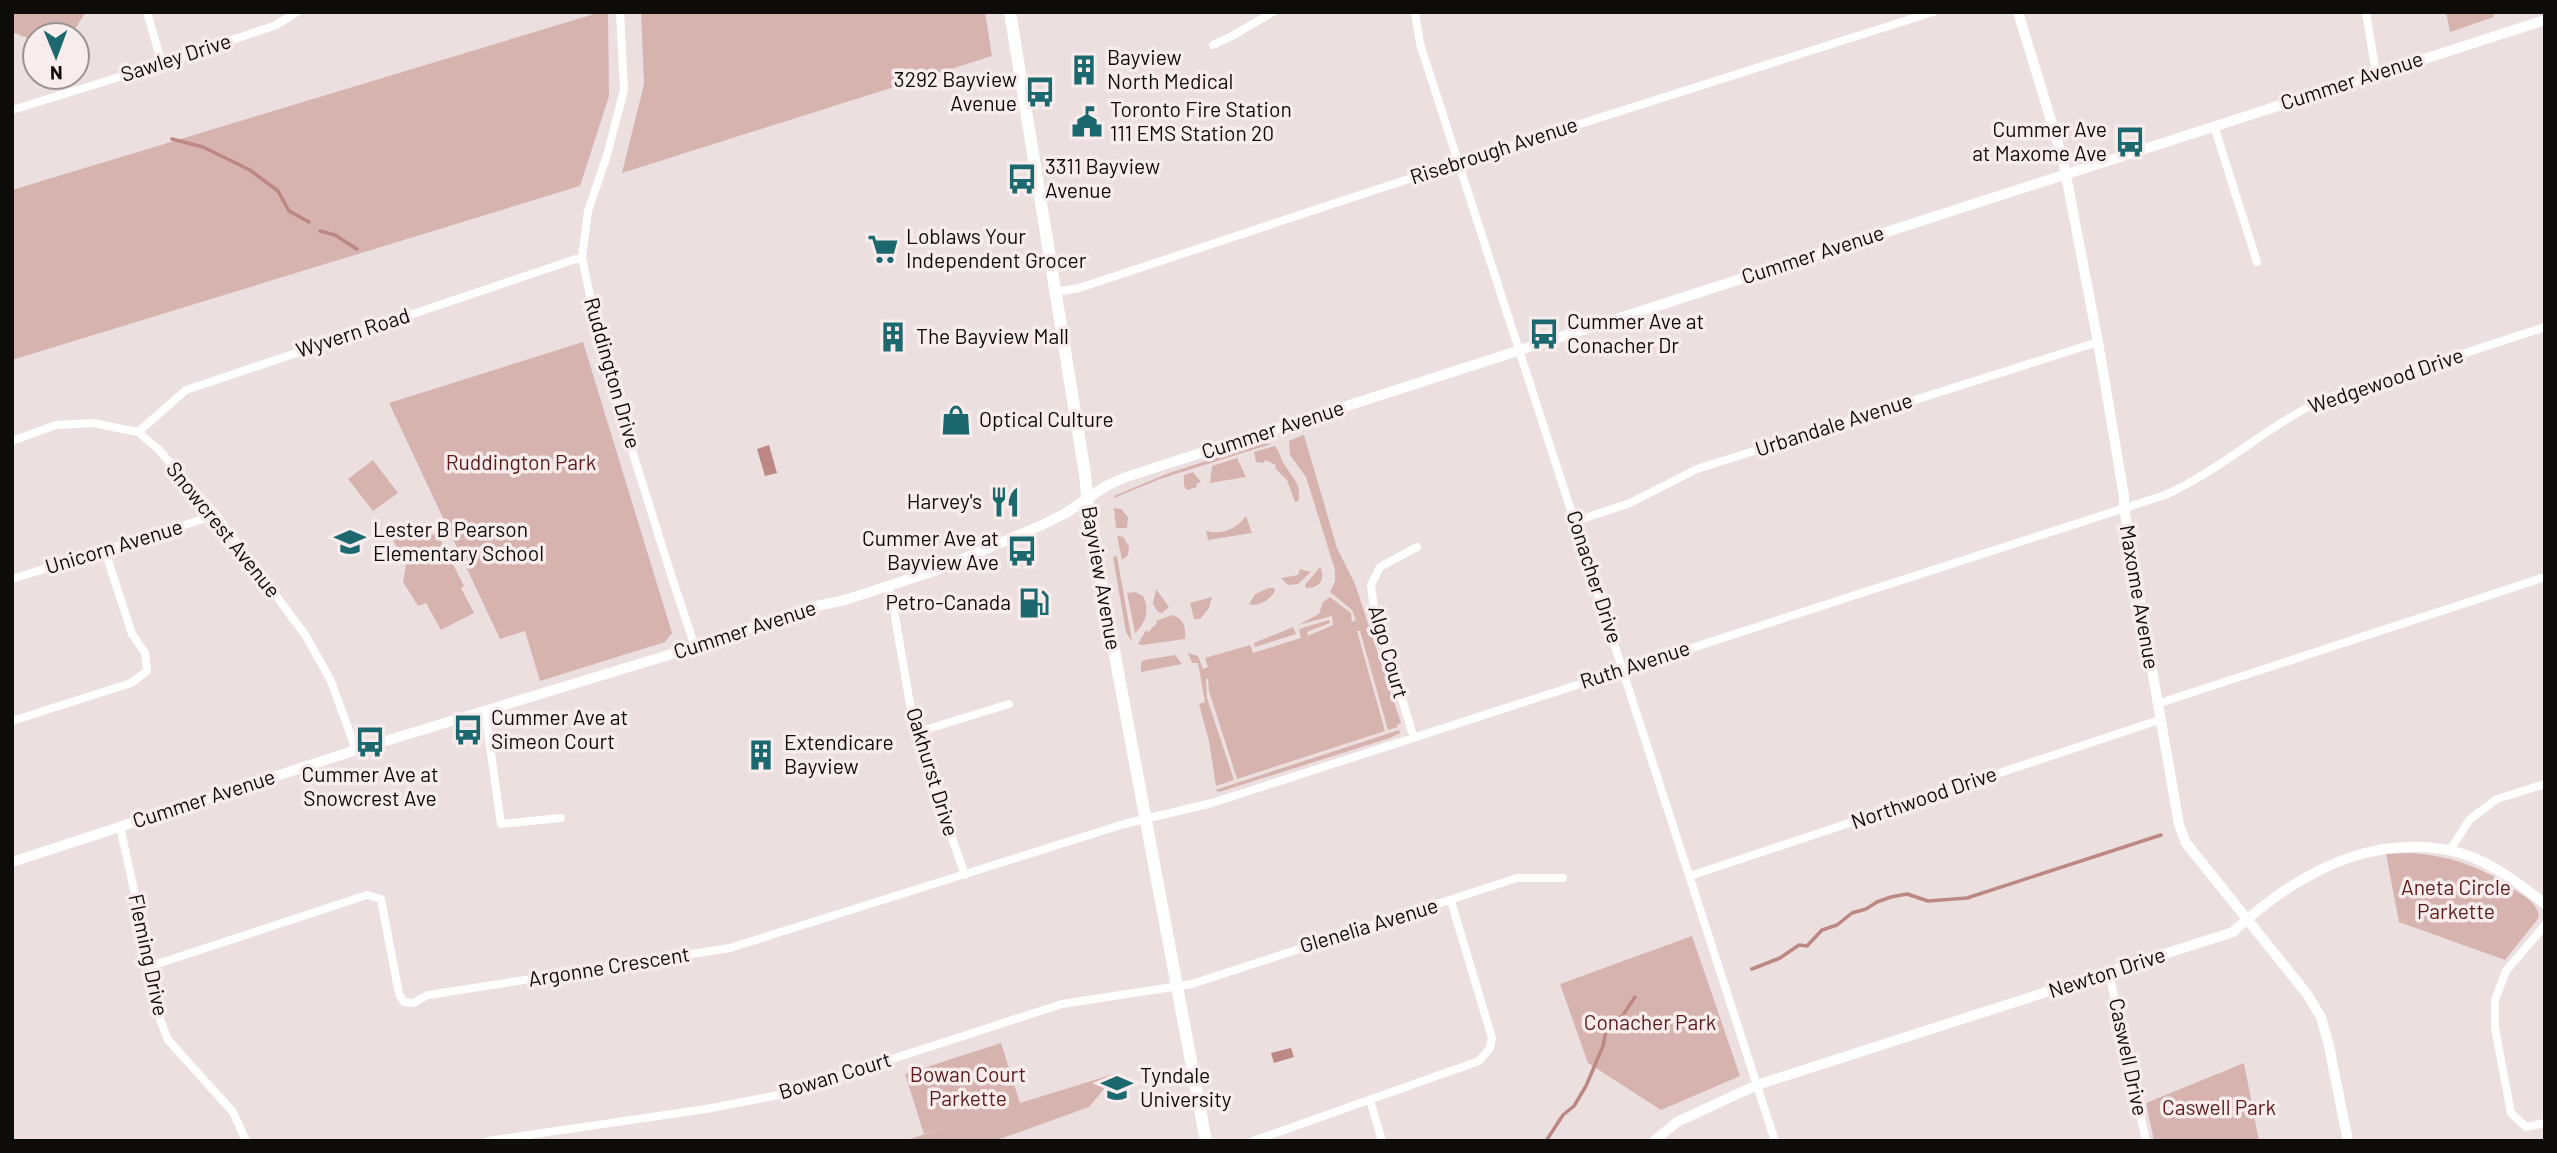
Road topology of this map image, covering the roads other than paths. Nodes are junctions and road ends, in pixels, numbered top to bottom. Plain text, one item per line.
1 (147, 12) edge
2 (297, 12) edge
3 (620, 12) edge
4 (1010, 12) edge
5 (1273, 12) edge
6 (1415, 12) edge
7 (1933, 12) edge
8 (2018, 12) edge
9 (2366, 12) edge
10 (2545, 20) edge
11 (1213, 45) dead end
12 (162, 64) junction
13 (2376, 74) junction
14 (12, 110) edge
15 (2214, 126) junction
16 (1460, 162) junction
17 (2066, 174) junction
18 (582, 257) junction
19 (2257, 262) dead end
20 (1056, 292) junction
21 (2545, 327) edge
22 (2098, 341) junction
23 (1520, 349) junction
24 (138, 432) junction
25 (12, 441) edge
26 (1087, 498) junction
27 (2124, 508) junction
28 (216, 515) junction
29 (1576, 521) junction
30 (1418, 547) dead end
31 (105, 551) junction
32 (2545, 577) edge
33 (12, 579) edge
34 (887, 586) junction
35 (695, 647) junction
36 (1624, 669) junction
37 (1009, 704) dead end
38 (2157, 704) junction
39 (485, 711) junction
40 (2160, 720) junction
41 (12, 721) edge
42 (915, 733) junction
43 (1414, 738) junction
44 (356, 750) junction
45 (2545, 784) edge
46 (561, 818) dead end
47 (1146, 819) junction
48 (120, 827) junction
49 (2450, 850) junction
50 (12, 862) edge
51 (965, 875) junction
52 (1690, 876) junction
53 (1563, 878) dead end
54 (1451, 901) junction
55 (2545, 904) edge
56 (2246, 919) junction
57 (2545, 925) edge
58 (151, 966) junction
59 (2109, 973) junction
60 (1176, 985) junction
61 (1757, 1085) junction
62 (1370, 1100) junction
63 (2545, 1123) edge
64 (246, 1141) edge
65 (488, 1141) edge
66 (1206, 1141) edge
67 (1253, 1141) edge
68 (1382, 1141) edge
69 (1654, 1141) edge
70 (1775, 1141) edge
71 (2146, 1141) edge
72 (2348, 1141) edge

1 - 12 street
2 - 12 street, Sawley Drive
3 - 18 street, Ruddington Drive
4 - 20 main road, Bayview Avenue
5 - 11 street
6 - 16 street, Conacher Drive
7 - 16 street, Risebrough Avenue
8 - 17 street, Maxome Avenue
9 - 13 street
10 - 13 street, Cummer Avenue
12 - 14 street, Sawley Drive
13 - 15 street, Cummer Avenue
15 - 17 street, Cummer Avenue
15 - 19 street
16 - 20 street, Risebrough Avenue
16 - 23 street, Conacher Drive
17 - 22 street, Maxome Avenue
17 - 23 street, Cummer Avenue
18 - 24 street, Wyvern Road
18 - 35 street, Ruddington Drive
20 - 26 main road, Bayview Avenue
21 - 27 street, Wedgewood Drive
22 - 27 street, Maxome Avenue
22 - 29 street, Urbandale Avenue
23 - 26 street, Cummer Avenue
23 - 29 street, Conacher Drive
24 - 25 street
24 - 28 street, Snowcrest Avenue
26 - 34 street, Cummer Avenue
26 - 47 main road, Bayview Avenue
27 - 36 street, Ruth Avenue
27 - 38 street, Maxome Avenue
28 - 31 street, Unicorn Avenue
28 - 44 street, Snowcrest Avenue
29 - 36 street, Conacher Drive
30 - 43 street, Algo Court
31 - 33 street, Unicorn Avenue
31 - 41 street
32 - 38 street
34 - 35 street, Cummer Avenue
34 - 42 street, Oakhurst Drive
35 - 39 street, Cummer Avenue
36 - 43 street, Ruth Avenue
36 - 52 street, Conacher Drive
37 - 42 street
38 - 40 street, Maxome Avenue
39 - 44 street, Cummer Avenue
39 - 46 street
40 - 52 street, Northwood Drive
40 - 56 street, Maxome Avenue
42 - 51 street, Oakhurst Drive
43 - 47 street, Ruth Avenue
44 - 48 street, Cummer Avenue
45 - 49 street
47 - 51 street, Argonne Crescent
47 - 60 main road, Bayview Avenue
48 - 50 street, Cummer Avenue
48 - 58 street, Fleming Drive
49 - 55 street, Newton Drive
49 - 56 street, Newton Drive
51 - 58 street, Argonne Crescent
52 - 61 street, Conacher Drive
53 - 54 street, Glenelia Avenue
54 - 60 street, Glenelia Avenue
54 - 62 street
56 - 59 street, Newton Drive
56 - 72 street, Maxome Avenue
57 - 63 street
58 - 64 street, Fleming Drive
59 - 61 street, Newton Drive
59 - 71 street, Caswell Drive
60 - 65 street, Bowan Court
60 - 66 main road, Bayview Avenue
61 - 69 street, Newton Drive
61 - 70 street, Conacher Drive
62 - 67 street
62 - 68 street

